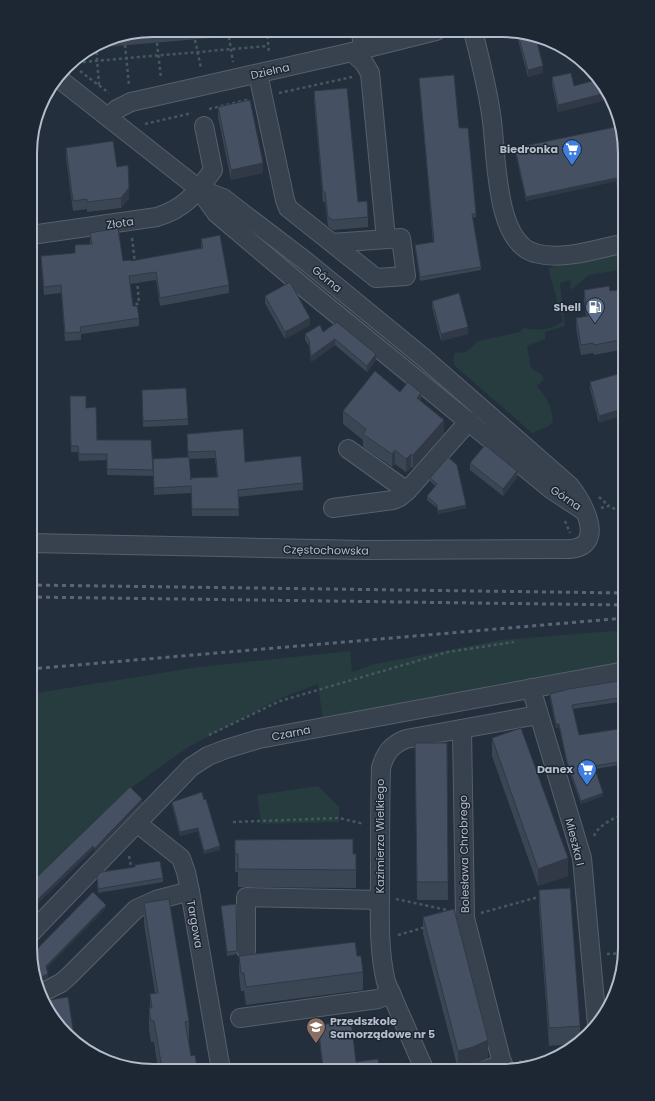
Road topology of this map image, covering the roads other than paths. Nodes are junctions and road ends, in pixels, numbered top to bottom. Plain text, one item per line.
1 (413, 37) edge
2 (474, 37) edge
3 (360, 39) edge
4 (386, 44) junction
5 (370, 73) junction
6 (258, 74) junction
7 (62, 81) edge
8 (108, 117) junction
9 (204, 126) dead end
10 (199, 188) junction
11 (37, 234) edge
12 (386, 239) junction
13 (332, 243) junction
14 (618, 244) edge
15 (469, 421) junction
16 (348, 449) dead end
17 (407, 491) junction
18 (333, 508) dead end
19 (585, 511) junction
20 (37, 543) edge
21 (618, 672) edge
22 (531, 688) junction
23 (538, 715) junction
24 (462, 729) junction
25 (138, 824) junction
26 (190, 892) junction
27 (385, 899) junction
28 (37, 927) edge
29 (246, 950) dead end
30 (46, 991) edge
31 (391, 993) junction
32 (596, 1015) edge
33 (240, 1018) dead end
34 (220, 1064) edge
35 (422, 1064) edge
36 (503, 1064) edge

1 - 4 street, Dzielna
2 - 14 street
3 - 4 street, Dzielna
3 - 5 street
3 - 6 street, Dzielna
4 - 5 street
5 - 12 street
6 - 8 street, Dzielna
6 - 13 street
7 - 8 street, Górna
8 - 10 street, Górna
9 - 10 street, Złota
10 - 11 street, Złota
10 - 15 street, Górna
10 - 19 street, Górna
12 - 13 street
12 - 13 street
15 - 17 street
15 - 19 street, Górna
16 - 17 street
17 - 18 street
19 - 20 street, Częstochowska
21 - 22 street, Czarna
22 - 23 street, Mieszka I
22 - 25 street, Czarna
23 - 24 street, Kazimierza Wielkiego
23 - 32 street, Mieszka I
24 - 27 street, Kazimierza Wielkiego
24 - 36 street, Bolesława Chrobrego
25 - 26 street
25 - 28 street, Czarna
26 - 30 street, Targowa
26 - 34 street, Targowa
27 - 29 street
27 - 31 street, Kazimierza Wielkiego
31 - 33 street
31 - 35 street, Kazimierza Wielkiego

